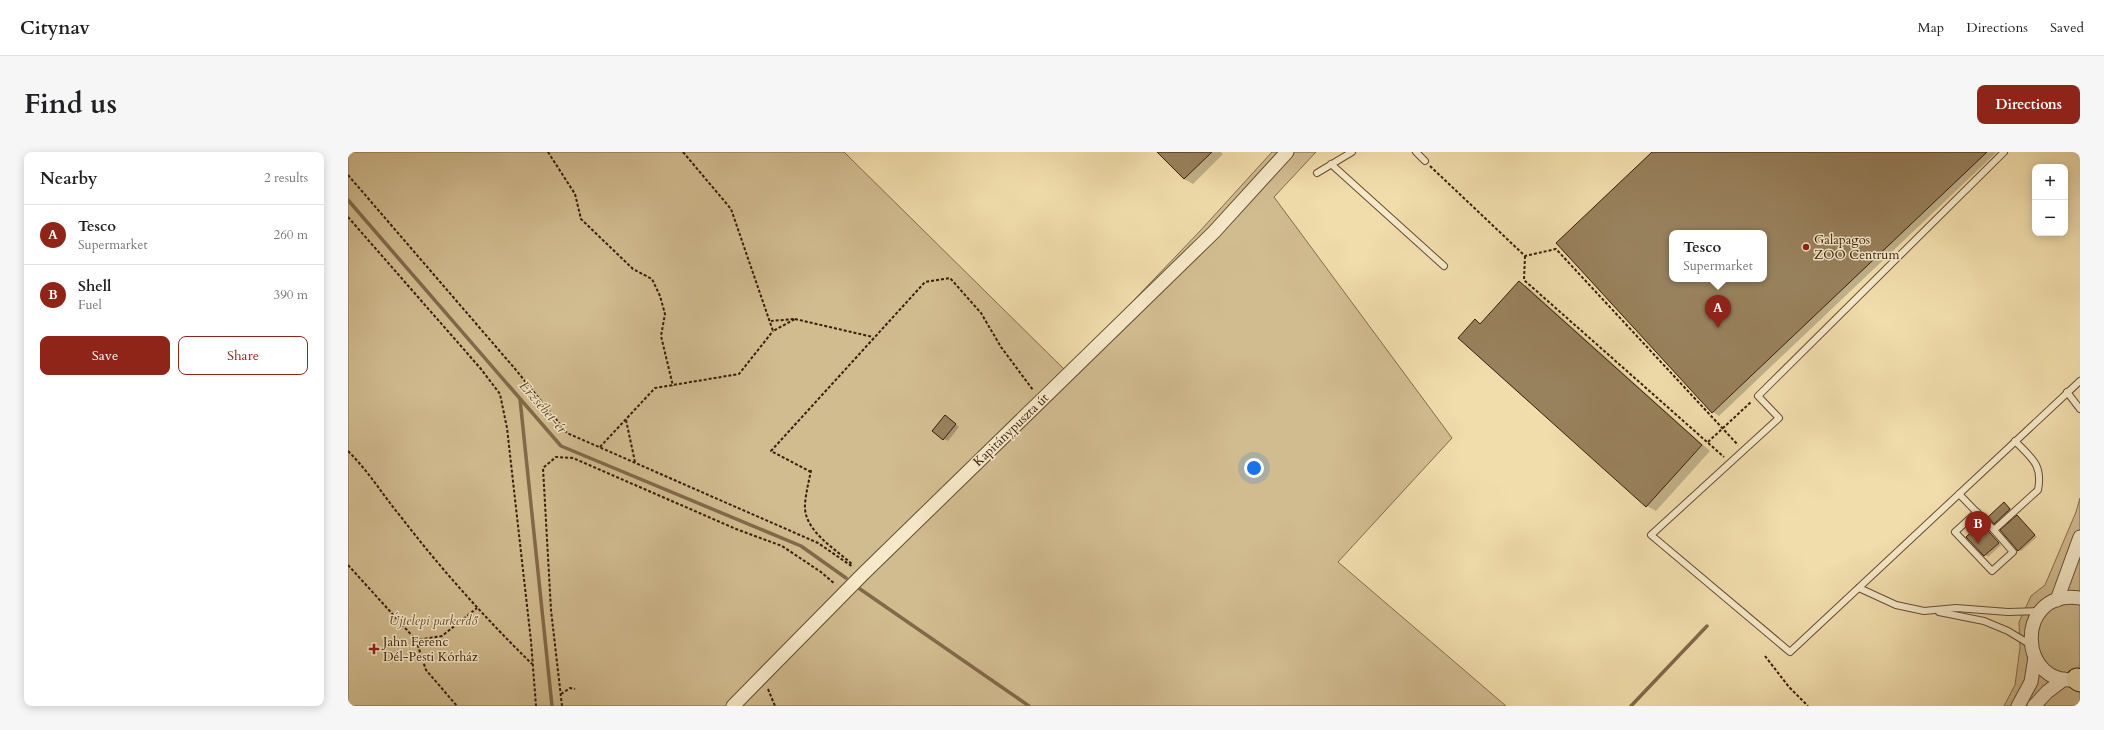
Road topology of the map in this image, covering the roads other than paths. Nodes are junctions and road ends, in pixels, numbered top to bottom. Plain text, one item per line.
1 (1287, 152) edge
2 (1352, 152) edge
3 (1416, 152) edge
4 (2004, 152) edge
5 (1425, 161) road end
6 (1331, 164) junction
7 (1317, 173) dead end
8 (1444, 266) dead end
9 (2080, 381) edge
10 (2067, 392) junction
11 (2080, 409) edge
12 (2015, 441) junction
13 (1959, 494) junction
14 (1977, 512) junction
15 (1994, 530) junction
16 (2080, 537) edge
17 (1859, 588) junction
18 (2080, 598) edge
19 (2057, 600) junction
20 (1935, 611) junction
21 (2040, 611) junction
22 (2033, 651) junction
23 (2075, 679) edge
24 (733, 706) edge
25 (2018, 706) edge
26 (2034, 706) edge

1 - 24 street, Kapitánypuszta út
2 - 6 lane
3 - 5 lane
4 - 17 lane
6 - 7 lane
6 - 8 lane
9 - 10 lane
10 - 11 lane
10 - 12 lane
12 - 13 lane
12 - 15 lane
13 - 14 lane
13 - 17 lane
14 - 15 lane
14 - 15 lane
16 - 19 street
17 - 20 lane
18 - 19 street
19 - 21 street
20 - 21 lane
20 - 22 lane
21 - 22 street
22 - 23 street
22 - 25 street
23 - 26 street

